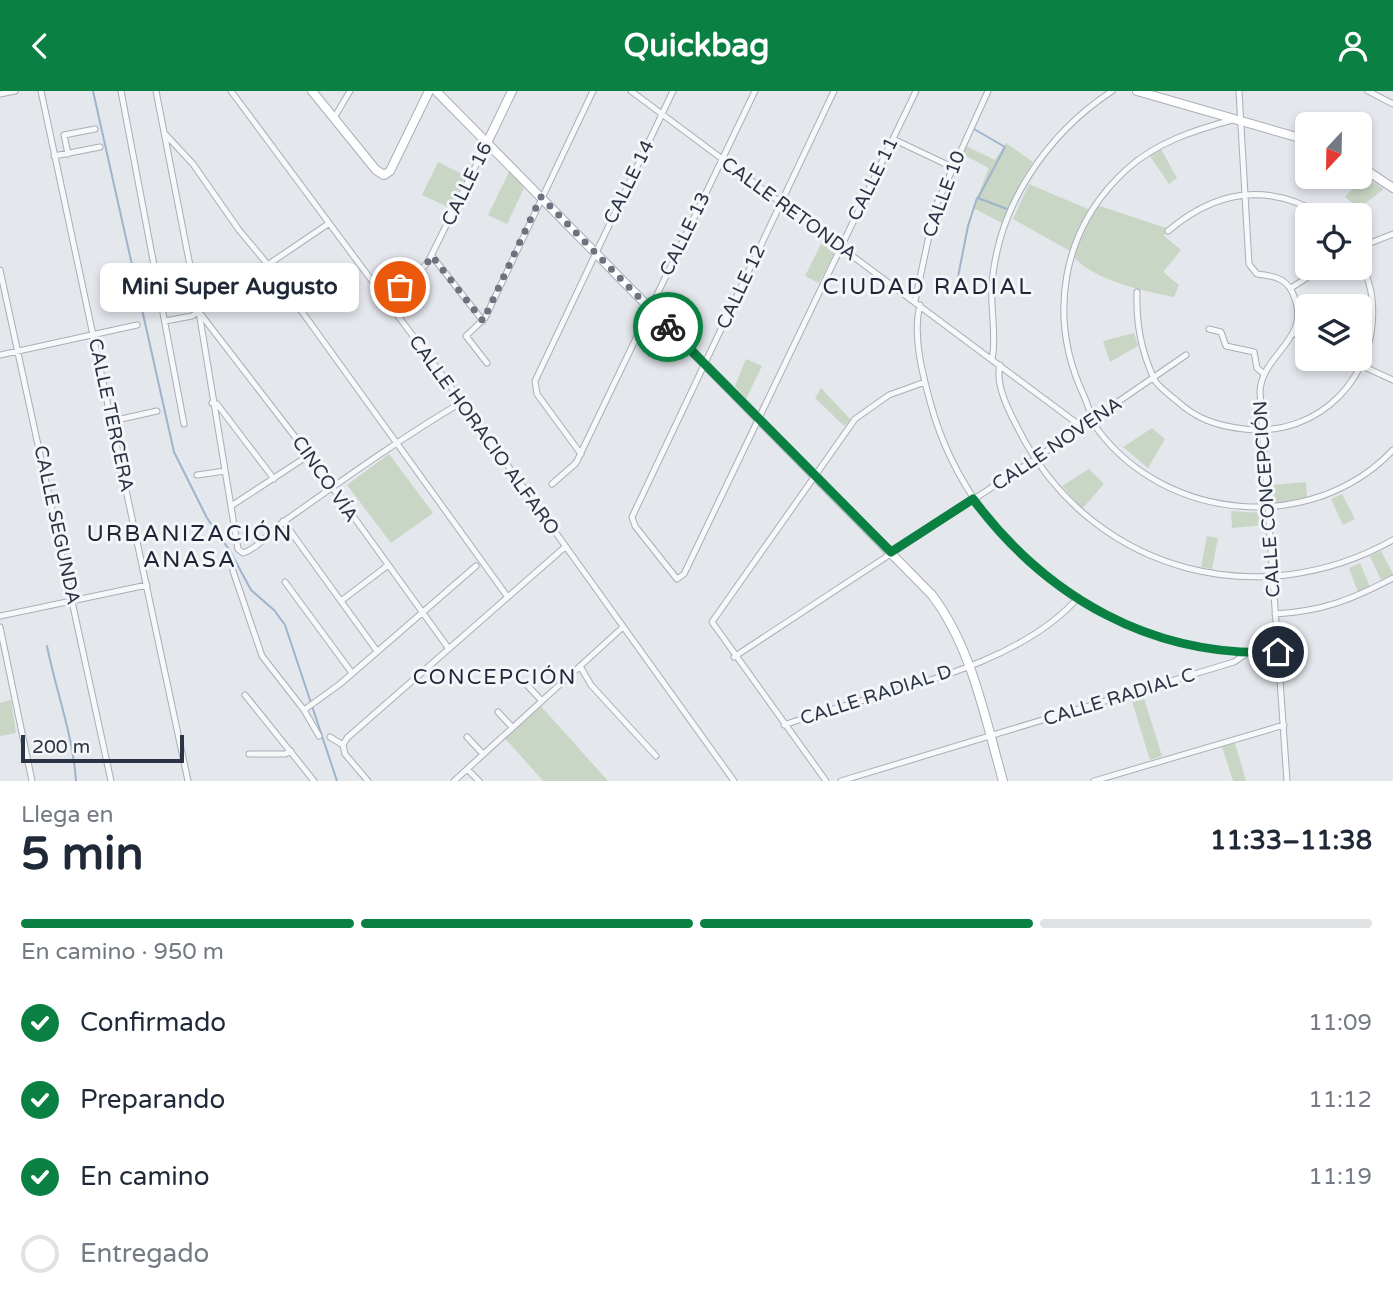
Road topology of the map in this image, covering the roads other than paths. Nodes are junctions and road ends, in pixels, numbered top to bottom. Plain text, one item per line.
1 (15, 91) edge
2 (41, 91) edge
3 (121, 91) edge
4 (156, 91) edge
5 (232, 91) edge
6 (312, 91) edge
7 (350, 91) edge
8 (429, 91) edge
9 (436, 91) edge
10 (512, 91) edge
11 (593, 91) edge
12 (631, 91) edge
13 (673, 91) edge
14 (755, 91) edge
15 (834, 91) edge
16 (916, 91) edge
17 (988, 91) edge
18 (1112, 91) edge
19 (1137, 91) edge
20 (1239, 91) edge
21 (1368, 91) edge
22 (0, 94) edge
23 (1393, 104) edge
24 (662, 114) junction
25 (334, 118) junction
26 (1238, 118) junction
27 (95, 129) dead end
28 (166, 135) junction
29 (1295, 136) edge
30 (893, 139) junction
31 (487, 143) junction
32 (100, 147) dead end
33 (68, 154) junction
34 (54, 156) junction
35 (722, 159) junction
36 (952, 167) junction
37 (1372, 174) edge
38 (1393, 188) edge
39 (1244, 194) junction
40 (541, 197) junction
41 (781, 202) junction
42 (1296, 203) edge
43 (328, 224) junction
44 (1168, 231) dead end
45 (1393, 234) edge
46 (1372, 242) edge
47 (841, 247) junction
48 (596, 253) junction
49 (432, 256) junction
50 (269, 266) junction
51 (0, 270) edge
52 (1303, 280) edge
53 (1291, 288) junction
54 (1137, 292) dead end
55 (384, 299) junction
56 (918, 303) junction
57 (1372, 303) edge
58 (1295, 305) edge
59 (649, 308) junction
60 (199, 312) junction
61 (165, 321) junction
62 (483, 321) junction
63 (1372, 324) edge
64 (137, 325) dead end
65 (1209, 330) dead end
66 (1295, 334) edge
67 (94, 335) junction
68 (20, 351) junction
69 (0, 355) edge
70 (1186, 355) dead end
71 (992, 359) junction
72 (487, 363) dead end
73 (705, 364) junction
74 (1000, 365) junction
75 (1359, 371) edge
76 (1372, 371) edge
77 (1263, 373) junction
78 (1154, 379) junction
79 (1393, 380) edge
80 (925, 382) junction
81 (462, 401) junction
82 (212, 403) junction
83 (157, 411) dead end
84 (758, 418) junction
85 (1094, 419) junction
86 (112, 421) junction
87 (184, 424) dead end
88 (1083, 427) junction
89 (1264, 432) junction
90 (394, 443) junction
91 (1393, 450) edge
92 (581, 454) junction
93 (309, 455) junction
94 (1035, 459) junction
95 (225, 471) junction
96 (197, 475) dead end
97 (816, 476) junction
98 (274, 479) junction
99 (552, 484) dead end
100 (332, 489) junction
101 (973, 499) junction
102 (231, 506) junction
103 (1270, 508) junction
104 (283, 521) junction
105 (1393, 540) edge
106 (565, 547) junction
107 (891, 552) junction
108 (387, 566) junction
109 (476, 566) dead end
110 (233, 571) dead end
111 (1273, 577) junction
112 (1393, 578) edge
113 (679, 580) joint
114 (285, 582) dead end
115 (147, 585) junction
116 (507, 596) junction
117 (1076, 600) junction
118 (73, 601) junction
119 (341, 601) junction
120 (422, 614) junction
121 (1275, 614) junction
122 (0, 616) edge
123 (0, 627) edge
124 (624, 627) junction
125 (449, 649) junction
126 (377, 651) junction
127 (1278, 652) junction
128 (1246, 654) junction
129 (733, 657) junction
130 (580, 666) junction
131 (969, 666) junction
132 (352, 673) junction
133 (527, 685) dead end
134 (245, 695) dead end
135 (541, 700) junction
136 (306, 708) junction
137 (498, 712) dead end
138 (784, 725) junction
139 (1284, 725) junction
140 (512, 727) junction
141 (319, 736) dead end
142 (990, 736) junction
143 (330, 737) dead end
144 (467, 737) dead end
145 (343, 745) junction
146 (291, 751) junction
147 (249, 754) dead end
148 (483, 754) junction
149 (656, 756) dead end
150 (467, 769) junction
151 (32, 781) edge
152 (111, 781) edge
153 (188, 781) edge
154 (314, 781) edge
155 (368, 781) edge
156 (454, 781) edge
157 (479, 781) edge
158 (734, 781) edge
159 (825, 781) edge
160 (841, 781) edge
161 (1003, 781) edge
162 (1094, 781) edge
163 (1287, 781) edge

1 - 22 street
2 - 34 street, CALLE TERCERA
3 - 61 street
4 - 28 street
5 - 43 street, CALLE HORACIO ALFARO
6 - 25 street
7 - 25 street
8 - 25 street
9 - 31 street
10 - 31 street, CALLE 16
11 - 40 street
12 - 24 street, CALLE RETONDA
13 - 24 street, CALLE 14
14 - 35 street, CALLE 13
15 - 41 street, CALLE 12
16 - 30 street, CALLE 11
17 - 36 street, CALLE 10
18 - 71 street
19 - 26 street
20 - 26 street
21 - 23 street
24 - 35 street, CALLE RETONDA
24 - 48 street, CALLE 14
26 - 29 street
26 - 39 street
26 - 85 street
27 - 33 street
28 - 50 street
28 - 60 street
30 - 36 street
30 - 47 street, CALLE 11
31 - 40 street
31 - 49 street, CALLE 16
32 - 33 street
33 - 34 street
34 - 67 street, CALLE TERCERA
35 - 41 street, CALLE RETONDA
35 - 59 street, CALLE 13
36 - 56 street, CALLE 10
37 - 38 street
39 - 42 street
39 - 44 street
39 - 53 street
40 - 48 street
40 - 62 street
41 - 47 street, CALLE RETONDA
41 - 73 street, CALLE 12
43 - 50 street
43 - 55 street, CALLE HORACIO ALFARO
45 - 46 street
47 - 56 street, CALLE RETONDA
47 - 84 street, CALLE 11
48 - 59 street
48 - 92 street, CALLE 14
49 - 55 street, CALLE 16
49 - 62 street
50 - 60 street
50 - 90 street
51 - 68 street, CALLE SEGUNDA
52 - 53 street
53 - 58 street
54 - 78 street
55 - 81 street, CALLE HORACIO ALFARO
56 - 71 street, CALLE RETONDA
56 - 80 street, CALLE 10
57 - 63 street
59 - 73 street
59 - 92 street, CALLE 13
60 - 61 street
60 - 82 street
60 - 93 street, CINCO VÍA
61 - 87 street
62 - 72 street
64 - 67 street
65 - 77 street
66 - 77 street, CALLE CONCEPCIÓN
67 - 68 street
67 - 86 street, CALLE TERCERA
68 - 69 street
68 - 118 street, CALLE SEGUNDA
70 - 78 street, CALLE NOVENA
71 - 74 street, CALLE RETONDA
73 - 84 street
73 - 113 street, CALLE 12
74 - 88 street, CALLE RETONDA
74 - 94 street
75 - 89 street
76 - 79 street
77 - 89 street, CALLE CONCEPCIÓN
78 - 85 street, CALLE NOVENA
78 - 89 street
80 - 97 street
80 - 101 street, CALLE 10
81 - 90 street
81 - 106 street, CALLE HORACIO ALFARO
82 - 95 street
82 - 98 street
83 - 86 street
84 - 97 street
84 - 113 street, CALLE 11
85 - 88 street, CALLE NOVENA
85 - 103 street
86 - 115 street, CALLE TERCERA
88 - 94 street, CALLE NOVENA
89 - 103 street, CALLE CONCEPCIÓN
90 - 100 street
90 - 116 street
91 - 103 street
92 - 99 street, CALLE 13
93 - 98 street
93 - 100 street, CINCO VÍA
94 - 101 street, CALLE NOVENA
94 - 111 street
95 - 96 street
95 - 102 street
97 - 107 street
97 - 129 street
98 - 102 street
100 - 104 street
100 - 108 street, CINCO VÍA
101 - 107 street, CALLE NOVENA
101 - 117 street, CALLE 10
102 - 104 street
103 - 111 street, CALLE CONCEPCIÓN
104 - 119 street
105 - 111 street
106 - 116 street
106 - 124 street, CALLE HORACIO ALFARO
107 - 129 street, CALLE NOVENA
107 - 131 street
108 - 119 street
108 - 120 street, CINCO VÍA
109 - 120 street
110 - 136 street
111 - 121 street, CALLE CONCEPCIÓN
112 - 121 street
114 - 132 street
115 - 118 street
115 - 153 street, CALLE TERCERA
116 - 125 street
117 - 128 street, CALLE 10
117 - 131 street, CALLE RADIAL D
118 - 122 street
118 - 152 street, CALLE SEGUNDA
119 - 126 street
120 - 125 street, CINCO VÍA
120 - 126 street
121 - 127 street, CALLE CONCEPCIÓN
123 - 151 street
124 - 130 street
124 - 158 street, CALLE HORACIO ALFARO
125 - 145 street
126 - 132 street
127 - 128 street
127 - 139 street, CALLE CONCEPCIÓN
128 - 142 street, CALLE RADIAL C
129 - 138 street
130 - 135 street
130 - 149 street
131 - 138 street, CALLE RADIAL D
131 - 142 street
132 - 136 street
133 - 135 street
134 - 146 street
135 - 140 street
136 - 141 street
137 - 140 street
138 - 159 street
139 - 162 street
139 - 163 street, CALLE CONCEPCIÓN
140 - 148 street
142 - 160 street, CALLE RADIAL C
142 - 161 street
143 - 145 street
144 - 148 street
145 - 155 street
146 - 147 street
146 - 154 street
148 - 150 street
150 - 156 street
150 - 157 street

